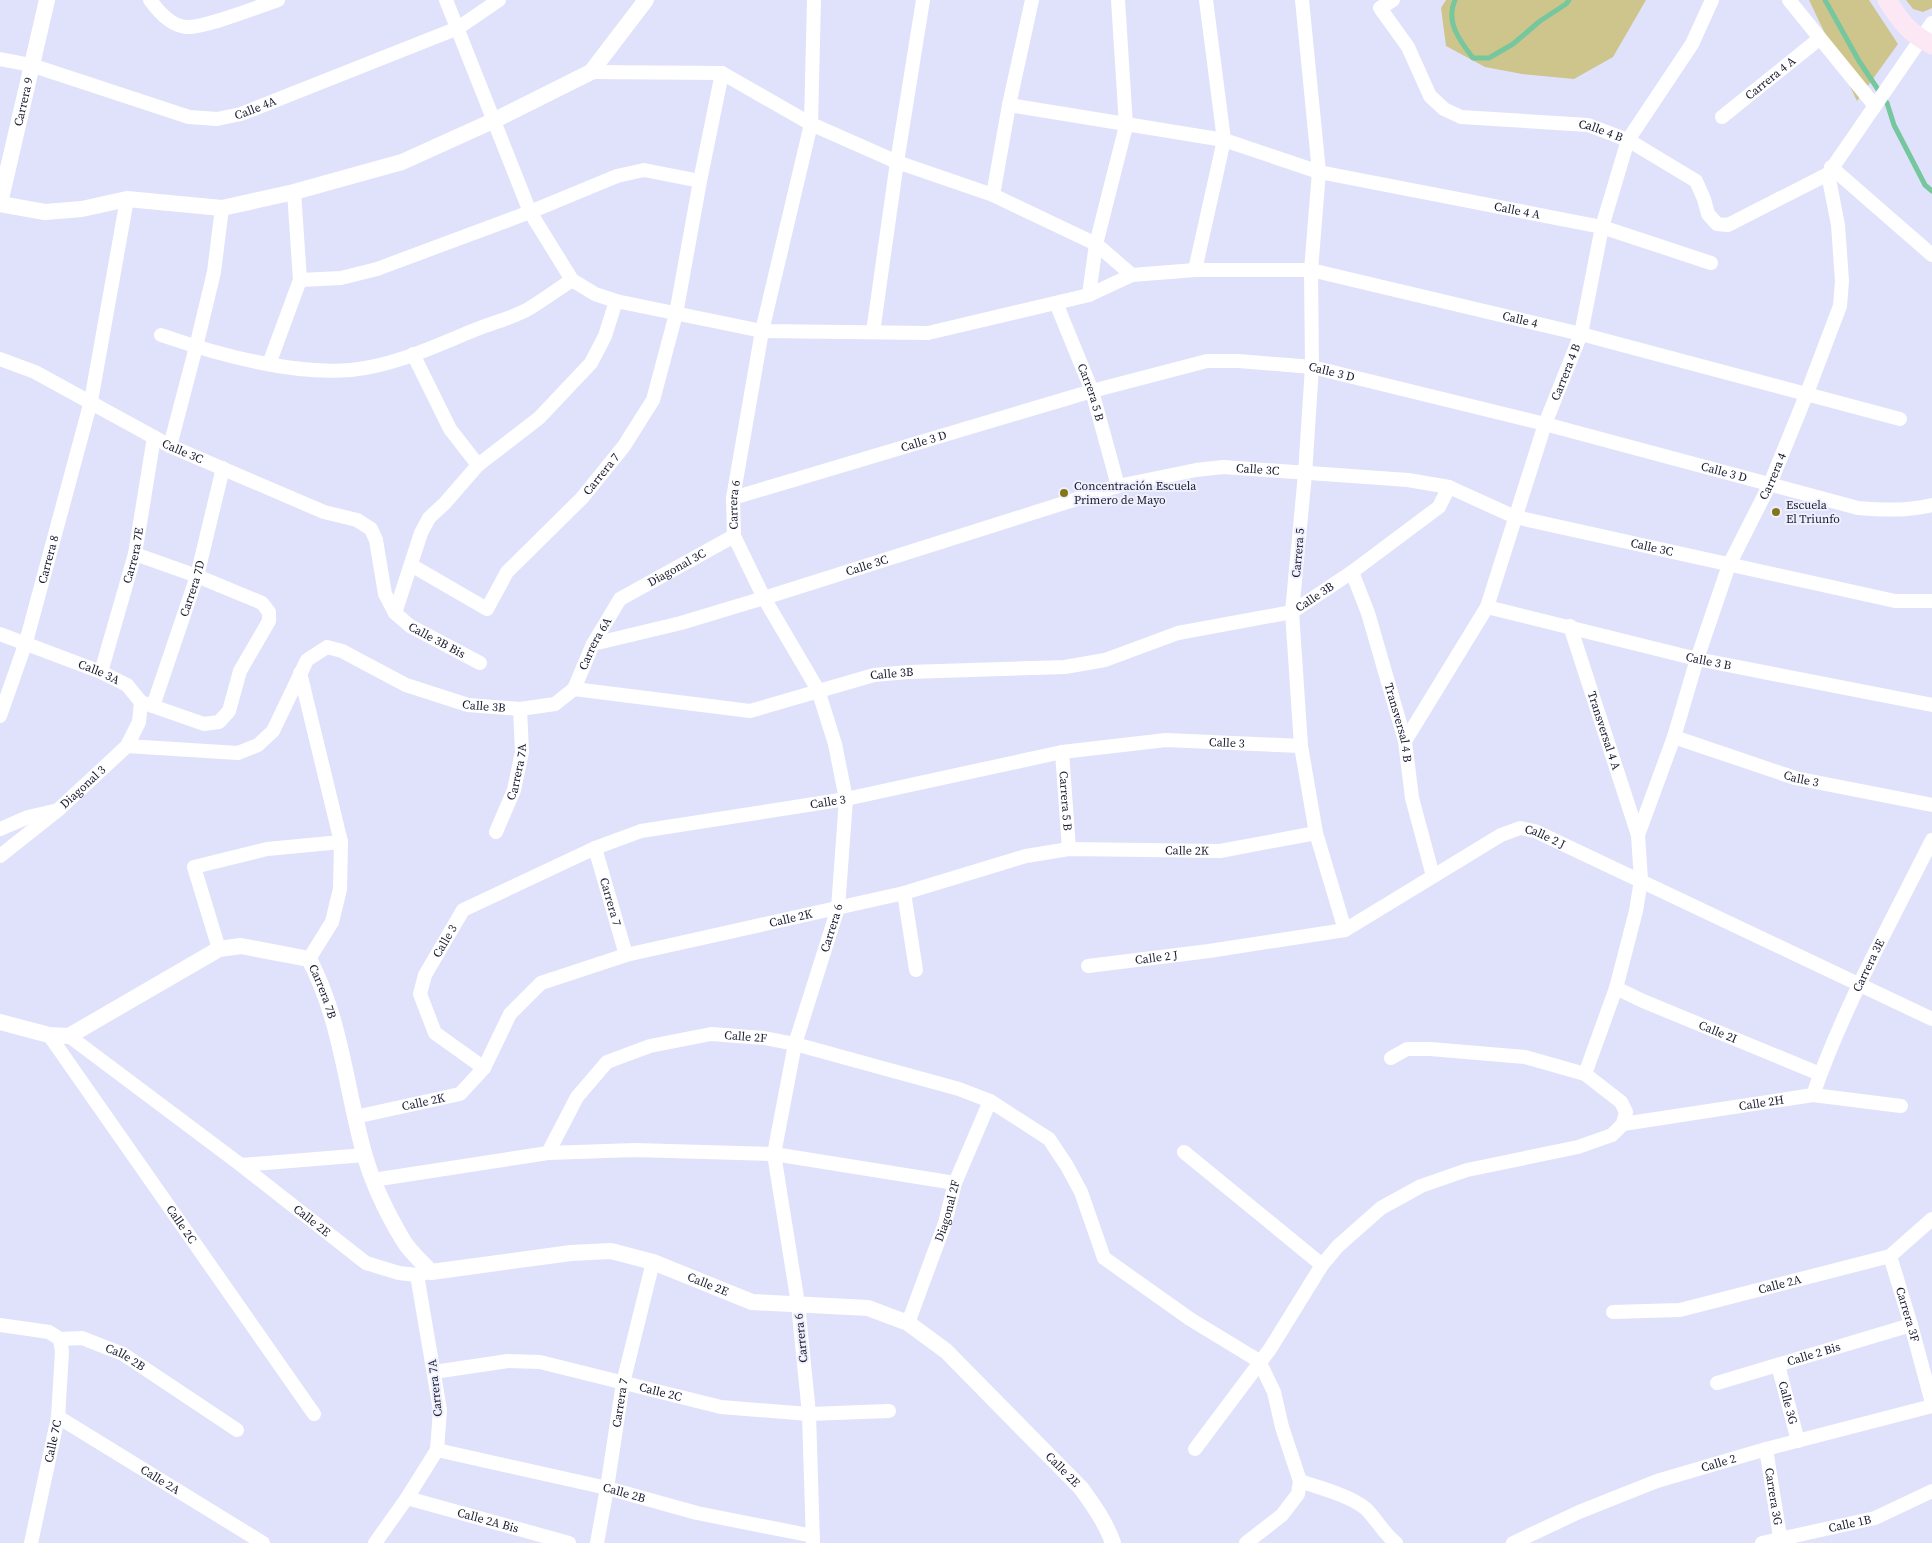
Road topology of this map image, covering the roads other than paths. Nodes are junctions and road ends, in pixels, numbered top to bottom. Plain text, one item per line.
1 (47, 0) edge
2 (150, 0) edge
3 (278, 0) edge
4 (446, 0) edge
5 (499, 0) edge
6 (646, 0) edge
7 (814, 0) edge
8 (923, 0) edge
9 (1032, 0) edge
10 (1118, 0) edge
11 (1206, 0) edge
12 (1302, 0) edge
13 (1393, 0) edge
14 (1712, 0) edge
15 (1789, 0) edge
16 (1887, 0) edge
17 (1932, 23) edge
18 (458, 28) junction
19 (1820, 38) junction
20 (1926, 42) edge
21 (0, 59) edge
22 (31, 66) junction
23 (592, 72) junction
24 (722, 73) junction
25 (1877, 104) junction
26 (1008, 105) junction
27 (1722, 117) dead end
28 (495, 120) junction
29 (811, 124) junction
30 (1126, 126) junction
31 (1224, 140) junction
32 (1628, 140) junction
33 (897, 162) junction
34 (1829, 171) junction
35 (1319, 172) junction
36 (700, 181) junction
37 (294, 192) junction
38 (993, 195) junction
39 (127, 200) junction
40 (0, 204) edge
41 (222, 208) junction
42 (530, 212) junction
43 (1602, 227) junction
44 (1096, 244) junction
45 (1932, 255) edge
46 (1711, 263) dead end
47 (1195, 270) junction
48 (1311, 270) junction
49 (1132, 276) junction
50 (300, 280) junction
51 (572, 280) junction
52 (1089, 295) junction
53 (616, 301) junction
54 (1056, 303) junction
55 (676, 314) junction
56 (762, 331) junction
57 (873, 332) junction
58 (1582, 334) junction
59 (161, 335) dead end
60 (196, 347) junction
61 (413, 354) junction
62 (0, 359) edge
63 (270, 364) junction
64 (1312, 367) junction
65 (1092, 391) junction
66 (1807, 393) junction
67 (91, 401) junction
68 (1900, 419) dead end
69 (1545, 424) junction
70 (154, 437) junction
71 (170, 446) junction
72 (478, 465) junction
73 (224, 468) junction
74 (1305, 474) junction
75 (1770, 484) junction
76 (1118, 486) junction
77 (1449, 487) junction
78 (733, 498) junction
79 (1932, 505) edge
80 (1516, 517) junction
81 (734, 536) junction
82 (135, 554) junction
83 (411, 565) junction
84 (1729, 565) junction
85 (1352, 572) junction
86 (196, 576) junction
87 (764, 598) junction
88 (620, 599) joint
89 (1932, 602) edge
90 (1486, 607) junction
91 (1292, 612) junction
92 (395, 613) junction
93 (1570, 626) junction
94 (0, 634) edge
95 (26, 642) junction
96 (593, 644) junction
97 (1697, 659) junction
98 (480, 663) dead end
99 (101, 672) junction
100 (300, 673) junction
101 (574, 689) junction
102 (818, 690) junction
103 (147, 704) junction
104 (1932, 705) edge
105 (520, 709) junction
106 (0, 716) edge
107 (1674, 737) junction
108 (1406, 740) junction
109 (127, 746) junction
110 (1301, 746) junction
111 (1062, 752) junction
112 (846, 799) junction
113 (1932, 805) edge
114 (58, 810) junction
115 (0, 829) edge
116 (496, 832) dead end
117 (1316, 833) junction
118 (1638, 835) junction
119 (1932, 840) edge
120 (341, 842) junction
121 (595, 848) junction
122 (1069, 849) junction
123 (0, 856) edge
124 (1433, 876) junction
125 (1640, 880) junction
126 (904, 892) junction
127 (838, 908) junction
128 (1345, 930) junction
129 (219, 949) junction
130 (626, 955) junction
131 (309, 960) junction
132 (1088, 966) dead end
133 (916, 970) dead end
134 (1860, 986) junction
135 (1616, 988) junction
136 (1932, 1020) edge
137 (0, 1022) edge
138 (48, 1035) junction
139 (69, 1036) junction
140 (795, 1044) junction
141 (1391, 1058) dead end
142 (484, 1068) junction
143 (1585, 1074) junction
144 (1820, 1074) junction
145 (1813, 1095) junction
146 (990, 1101) junction
147 (1901, 1106) dead end
148 (355, 1117) junction
149 (1623, 1124) junction
150 (1184, 1152) dead end
151 (548, 1153) junction
152 (774, 1154) junction
153 (364, 1155) junction
154 (241, 1165) junction
155 (374, 1180) junction
156 (955, 1183) junction
157 (1932, 1219) edge
158 (1890, 1256) junction
159 (652, 1262) junction
160 (1322, 1265) junction
161 (424, 1274) junction
162 (798, 1304) junction
163 (1613, 1312) dead end
164 (908, 1323) junction
165 (0, 1325) edge
166 (1911, 1325) junction
167 (60, 1339) junction
168 (1259, 1361) junction
169 (1778, 1365) junction
170 (434, 1372) junction
171 (623, 1383) junction
172 (1717, 1383) dead end
173 (1932, 1405) edge
174 (889, 1412) dead end
175 (314, 1414) dead end
176 (809, 1414) junction
177 (58, 1417) junction
178 (237, 1430) dead end
179 (1798, 1441) junction
180 (1194, 1449) dead end
181 (1766, 1449) junction
182 (437, 1450) junction
183 (1300, 1481) junction
184 (608, 1488) junction
185 (1932, 1491) edge
186 (407, 1498) junction
187 (813, 1540) edge
188 (1781, 1541) edge
189 (31, 1543) edge
190 (263, 1543) edge
191 (374, 1543) edge
192 (569, 1543) edge
193 (597, 1543) edge
194 (1113, 1543) edge
195 (1246, 1543) edge
196 (1396, 1543) edge
197 (1513, 1543) edge
198 (1762, 1543) edge

1 - 22 street, Carrera 9
2 - 3 street
4 - 18 street
5 - 18 street, Calle 4A
6 - 23 street
7 - 29 street, Carrera 6
8 - 33 street
9 - 26 street
10 - 30 street
11 - 31 street
12 - 35 street, Carrera 5
13 - 32 street, Calle 4 B
14 - 32 street, Carrera 4 B
15 - 19 street
16 - 20 main road
17 - 20 street
18 - 22 street, Calle 4A
18 - 28 street
19 - 25 street
19 - 27 street, Carrera 4 A
20 - 25 street
21 - 22 street, Calle 4A
22 - 40 street, Carrera 9
23 - 24 street
23 - 28 street
24 - 29 street
24 - 36 street, Carrera 7
25 - 34 street
26 - 30 street, Calle 4 A
26 - 38 street
28 - 37 street
28 - 42 street
29 - 33 street
29 - 56 street, Carrera 6
30 - 31 street, Calle 4 A
30 - 44 street
31 - 35 street, Calle 4 A
31 - 47 street
32 - 34 street, Calle 4 B
32 - 43 street, Carrera 4 B
33 - 38 street
33 - 57 street
34 - 45 street
34 - 66 street, Carrera 4
35 - 43 street, Calle 4 A
35 - 48 street, Carrera 5
36 - 42 street
36 - 55 street, Carrera 7
37 - 41 street
37 - 50 street
38 - 44 street
39 - 40 street
39 - 41 street
39 - 67 street, Carrera 8
41 - 60 street
42 - 50 street
42 - 51 street
43 - 46 street, Calle 4 A
43 - 58 street, Carrera 4 B
44 - 49 street
44 - 52 street
47 - 48 street, Calle 4
47 - 49 street, Calle 4
48 - 58 street, Calle 4
48 - 64 street, Carrera 5
49 - 52 street, Calle 4
50 - 63 street
51 - 53 street, Calle 4
51 - 61 street
52 - 54 street, Calle 4
53 - 55 street, Calle 4
53 - 72 street
54 - 57 street, Calle 4
54 - 65 street, Carrera 5 B
55 - 56 street, Calle 4
55 - 83 street, Carrera 7
56 - 57 street, Calle 4
56 - 78 street, Carrera 6
58 - 66 street, Calle 4
58 - 69 street, Carrera 4 B
59 - 60 street
60 - 63 street
60 - 71 street
61 - 63 street
61 - 72 street
62 - 67 street, Calle 3C
64 - 65 street, Calle 3 D
64 - 69 street, Calle 3 D
64 - 74 street, Carrera 5
65 - 76 street, Carrera 5 B
65 - 78 street, Calle 3 D
66 - 68 street, Calle 4
66 - 75 street, Carrera 4
67 - 70 street, Calle 3C
67 - 95 street, Carrera 8
69 - 75 street, Calle 3 D
69 - 80 street, Carrera 4 B
70 - 71 street, Calle 3C
70 - 82 street, Carrera 7E
71 - 73 street, Calle 3C
72 - 83 street
73 - 86 street, Carrera 7D
73 - 92 street, Calle 3C
74 - 76 street, Calle 3C
74 - 77 street, Calle 3C
74 - 91 street, Carrera 5
75 - 79 street, Calle 3 D
75 - 84 street, Carrera 4
76 - 87 street, Calle 3C
77 - 80 street, Calle 3C
77 - 85 street, Calle 3B
78 - 81 street, Carrera 6
80 - 84 street, Calle 3C
80 - 90 street, Carrera 4 B
81 - 87 street, Carrera 6
81 - 88 street, Diagonal 3C
82 - 86 street
82 - 99 street, Carrera 7E
83 - 92 street
84 - 89 street, Calle 3C
84 - 97 street, Carrera 4
85 - 91 street, Calle 3B
85 - 108 street, Transversal 4 B
86 - 103 street, Carrera 7D
86 - 103 street, Calle 3A
87 - 96 street, Calle 3C
87 - 102 street, Carrera 6
88 - 96 street, Carrera 6A
90 - 93 street, Calle 3 B
90 - 108 street, Carrera 4 B
91 - 102 street, Calle 3B
91 - 110 street, Carrera 5
92 - 98 street, Calle 3B Bis
93 - 97 street, Calle 3 B
93 - 118 street, Transversal 4 A
94 - 95 street, Calle 3A
95 - 99 street, Calle 3A
95 - 106 street, Carrera 8
96 - 101 street, Carrera 6A
97 - 104 street, Calle 3 B
97 - 107 street, Carrera 4
99 - 103 street, Calle 3A
100 - 105 street, Calle 3B
100 - 109 street
100 - 120 street, Carrera 7B
101 - 102 street, Calle 3B
101 - 105 street, Calle 3B
102 - 112 street, Carrera 6
103 - 109 street, Diagonal 3
105 - 116 street, Carrera 7A
107 - 113 street, Calle 3
107 - 118 street, Carrera 4
108 - 124 street, Transversal 4 B
109 - 114 street, Diagonal 3
110 - 111 street, Calle 3
110 - 117 street, Carrera 5
111 - 112 street, Calle 3
111 - 122 street, Carrera 5 B
112 - 121 street, Calle 3
112 - 127 street, Carrera 6
114 - 115 street
114 - 123 street, Diagonal 3
117 - 122 street, Calle 2K
117 - 128 street, Carrera 5
118 - 125 street, Carrera 4
119 - 134 street, Carrera 3E
120 - 129 street
120 - 131 street, Carrera 7B
121 - 130 street, Carrera 7
121 - 142 street, Calle 3
122 - 126 street, Calle 2K
124 - 125 street, Calle 2 J
124 - 128 street, Calle 2 J
125 - 134 street, Calle 2 J
125 - 135 street, Carrera 4
126 - 127 street, Calle 2K
126 - 133 street
127 - 130 street, Calle 2K
127 - 140 street, Carrera 6
128 - 132 street, Calle 2 J
129 - 131 street
129 - 139 street
130 - 142 street, Calle 2K
131 - 148 street, Carrera 7B
134 - 136 street, Calle 2 J
134 - 144 street, Carrera 3E
135 - 143 street, Carrera 4
135 - 144 street, Calle 2I
137 - 138 street
138 - 139 street
138 - 175 street, Calle 2C
139 - 154 street, Calle 2E
140 - 146 street, Calle 2F
140 - 151 street, Calle 2F
140 - 152 street, Carrera 6
141 - 143 street
142 - 148 street, Calle 2K
143 - 149 street
144 - 145 street, Carrera 3E
145 - 147 street, Calle 2H
145 - 149 street, Calle 2H
146 - 156 street, Diagonal 2F
146 - 168 street, Calle 2F
148 - 153 street, Carrera 7B
149 - 160 street
150 - 160 street
151 - 152 street
151 - 155 street
152 - 156 street
152 - 162 street, Carrera 6
153 - 154 street
153 - 155 street, Carrera 7B
154 - 161 street, Calle 2E
155 - 161 street, Carrera 7B
156 - 164 street, Diagonal 2F
157 - 158 street, Calle 2A
158 - 163 street, Calle 2A
158 - 166 street, Carrera 3F
159 - 161 street, Calle 2E
159 - 162 street, Calle 2E
159 - 171 street, Carrera 7
160 - 168 street
161 - 170 street, Carrera 7A
162 - 164 street, Calle 2E
162 - 176 street, Carrera 6
164 - 194 street, Calle 2E
165 - 167 street, Calle 2B
166 - 169 street, Calle 2 Bis
166 - 173 street, Carrera 3F
167 - 177 street, Calle 7C
167 - 178 street, Calle 2B
168 - 180 street
168 - 183 street
169 - 172 street, Calle 2 Bis
169 - 179 street, Calle 3G
170 - 171 street, Calle 2C
170 - 182 street, Carrera 7A
171 - 176 street, Calle 2C
171 - 184 street, Carrera 7
173 - 179 street, Calle 2
174 - 176 street, Calle 2C
176 - 187 street, Carrera 6
177 - 189 street, Calle 7C
177 - 190 street, Calle 2A
179 - 181 street, Calle 2
181 - 188 street, Carrera 3G
181 - 197 street, Calle 2
182 - 184 street, Calle 2B
182 - 186 street, Carrera 7A
183 - 195 street
183 - 196 street
184 - 187 street, Calle 2B
184 - 193 street, Carrera 7
185 - 188 street, Calle 1B
186 - 191 street, Carrera 7A
186 - 192 street, Calle 2A Bis
188 - 198 street, Calle 1B

